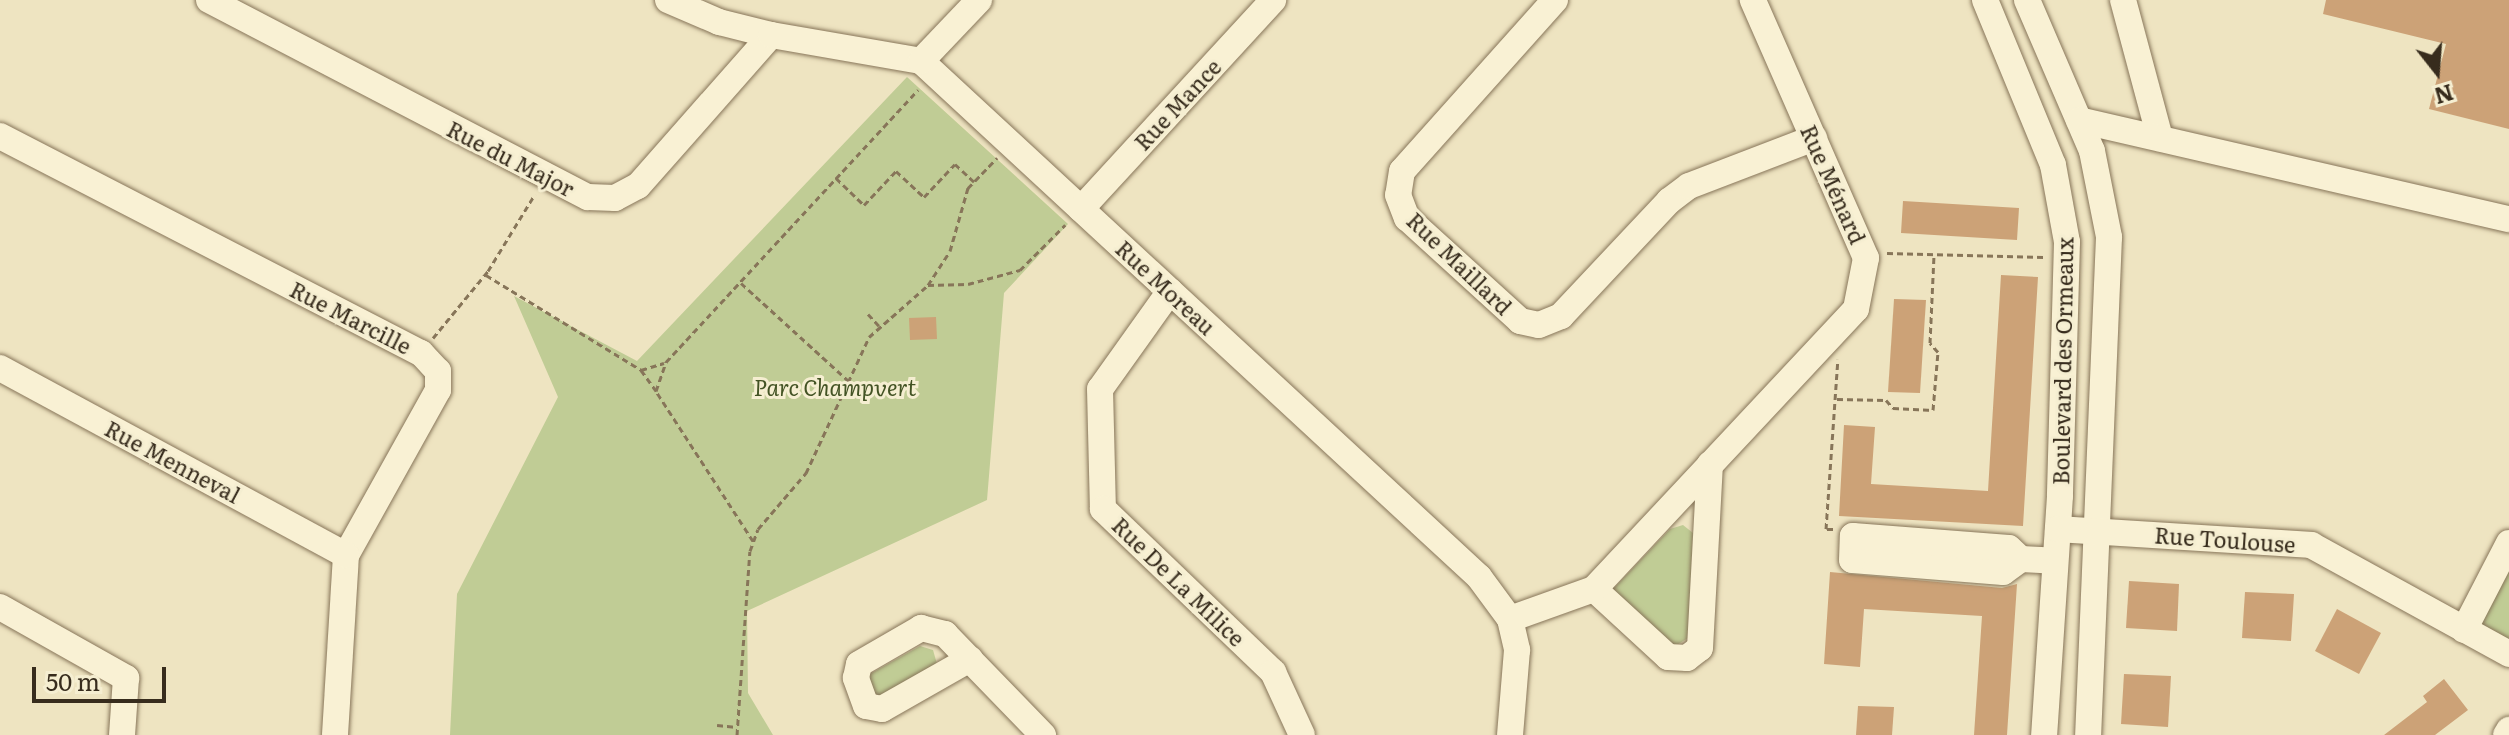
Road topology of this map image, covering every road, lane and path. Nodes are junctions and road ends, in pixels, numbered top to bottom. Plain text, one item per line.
1 (209, 0) edge
2 (668, 0) edge
3 (979, 0) edge
4 (1273, 0) edge
5 (1555, 0) edge
6 (1753, 0) edge
7 (1985, 0) edge
8 (2027, 0) edge
9 (2123, 0) edge
10 (771, 35) junction
11 (928, 67) junction
12 (2079, 120) junction
13 (0, 136) edge
14 (1814, 138) junction
15 (2160, 138) junction
16 (1011, 143) junction
17 (546, 177) junction
18 (836, 178) junction
19 (974, 182) junction
20 (1081, 209) junction
21 (2509, 219) edge
22 (1864, 252) junction
23 (1934, 254) junction
24 (2067, 258) junction
25 (485, 274) junction
26 (741, 283) junction
27 (928, 285) junction
28 (1170, 291) junction
29 (868, 314) dead end
30 (880, 326) junction
31 (1839, 327) junction
32 (421, 353) junction
33 (666, 362) junction
34 (0, 368) edge
35 (641, 370) junction
36 (852, 383) junction
37 (656, 391) junction
38 (1837, 399) junction
39 (1710, 464) junction
40 (1842, 529) dead end
41 (2058, 529) junction
42 (2101, 530) junction
43 (753, 541) junction
44 (2509, 543) edge
45 (346, 555) junction
46 (2021, 559) junction
47 (2055, 561) junction
48 (1594, 589) junction
49 (0, 607) edge
50 (1510, 619) junction
51 (2464, 630) junction
52 (2509, 654) edge
53 (970, 659) dead end
54 (717, 725) dead end
55 (738, 727) junction
56 (2509, 730) edge
57 (122, 735) edge
58 (335, 735) edge
59 (737, 735) edge
60 (1043, 735) edge
61 (1302, 735) edge
62 (1510, 735) edge
63 (2044, 735) edge
64 (2088, 735) edge
65 (2506, 735) edge

1 - 17 street, Rue du Major
2 - 10 street
3 - 11 street
4 - 20 street, Rue Mance
5 - 14 street, Rue Maillard
6 - 14 street, Rue Ménard
7 - 24 street, Boulevard des Ormeaux
8 - 12 street, Boulevard des Ormeaux
9 - 15 street
10 - 11 street
10 - 17 street, Rue du Major
11 - 16 street, Rue Moreau
11 - 18 path
12 - 15 street
12 - 42 street, Boulevard des Ormeaux
13 - 32 street, Rue Marcille
14 - 22 street, Rue Ménard
15 - 21 street
16 - 19 path
16 - 20 street, Rue Moreau
17 - 25 path
18 - 19 path
18 - 26 path
19 - 27 path
20 - 27 path
20 - 28 street, Rue Moreau
22 - 23 path
22 - 31 street, Rue Ménard
23 - 24 path
23 - 38 path
24 - 41 street, Boulevard des Ormeaux
25 - 32 path
25 - 35 path
26 - 33 path
26 - 36 path
27 - 30 path
28 - 50 street, Rue Moreau
28 - 61 street, Rue De La Milice
29 - 30 path
30 - 36 path
31 - 38 path
31 - 39 street, Rue Ménard
32 - 45 street, Rue Marcille
33 - 35 path
33 - 37 path
34 - 45 street, Rue Menneval
35 - 37 path
36 - 43 path
37 - 43 path
38 - 40 path
39 - 48 street, Rue Ménard
39 - 48 street
41 - 42 street, Rue Toulouse
41 - 47 street, Boulevard des Ormeaux
42 - 51 street, Rue Toulouse
42 - 64 street, Boulevard des Ormeaux
43 - 55 path
44 - 51 street
45 - 58 street, Rue Marcille
46 - 46 street
46 - 47 street
47 - 63 street, Boulevard des Ormeaux
48 - 50 street, Rue Ménard
49 - 57 street
50 - 62 street, Rue Moreau
51 - 52 street, Rue Toulouse
53 - 60 street
54 - 55 path
55 - 59 path
56 - 65 street

